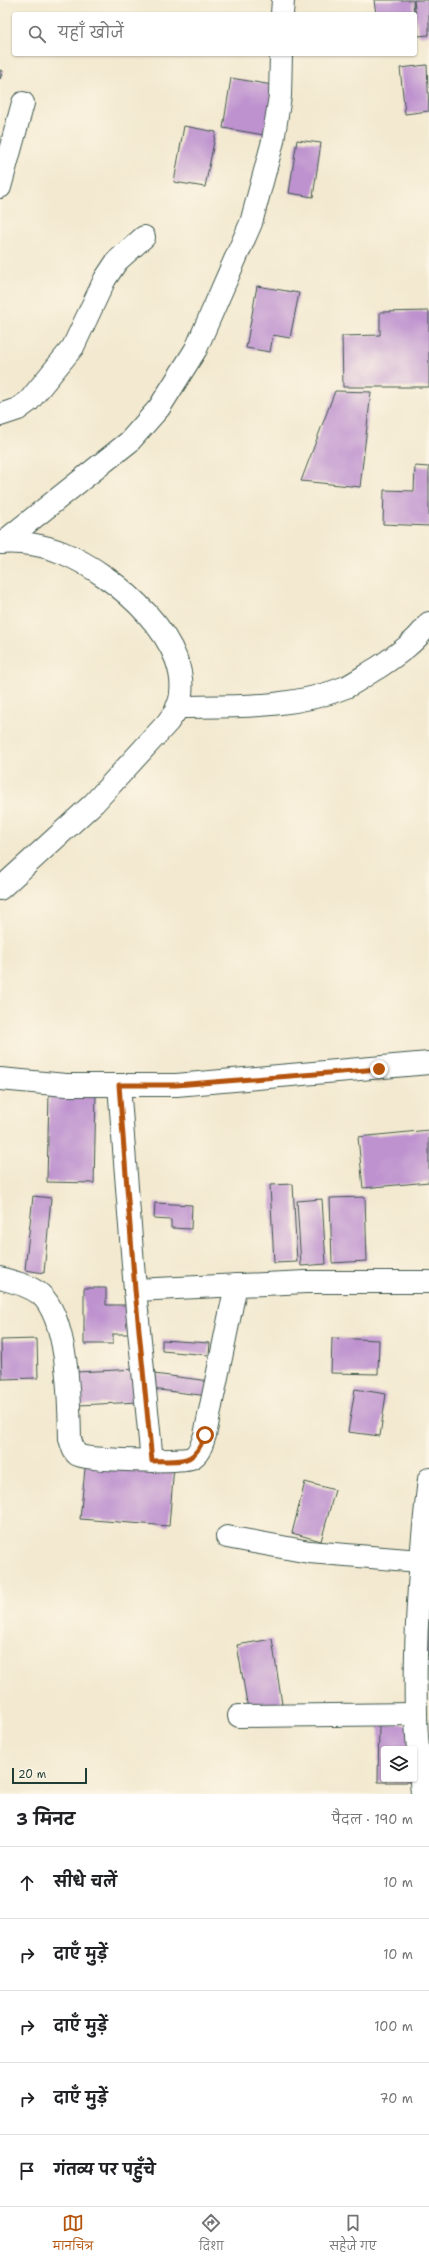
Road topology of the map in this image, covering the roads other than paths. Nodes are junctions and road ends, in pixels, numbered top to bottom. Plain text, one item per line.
1 (283, 0) edge
2 (282, 12) edge
3 (281, 56) edge
4 (23, 103) dead end
5 (0, 187) edge
6 (144, 237) dead end
7 (0, 415) edge
8 (1, 543) edge
9 (429, 623) edge
10 (178, 707) junction
11 (0, 889) edge
12 (429, 1063) edge
13 (0, 1079) edge
14 (119, 1085) junction
15 (0, 1278) edge
16 (429, 1282) edge
17 (236, 1285) junction
18 (135, 1290) junction
19 (152, 1461) junction
20 (429, 1479) edge
21 (227, 1537) dead end
22 (420, 1561) junction
23 (422, 1675) edge
24 (416, 1714) junction
25 (240, 1716) dead end
26 (422, 1794) edge

1 - 2 street
3 - 8 street
4 - 5 street
6 - 7 street
8 - 10 street
9 - 10 street
10 - 11 street
12 - 14 street
13 - 14 street
14 - 18 street
15 - 19 street
16 - 17 street
17 - 18 street
17 - 19 street
18 - 19 street
20 - 22 street
21 - 22 street
22 - 23 street
23 - 24 street
24 - 25 street
24 - 26 street

